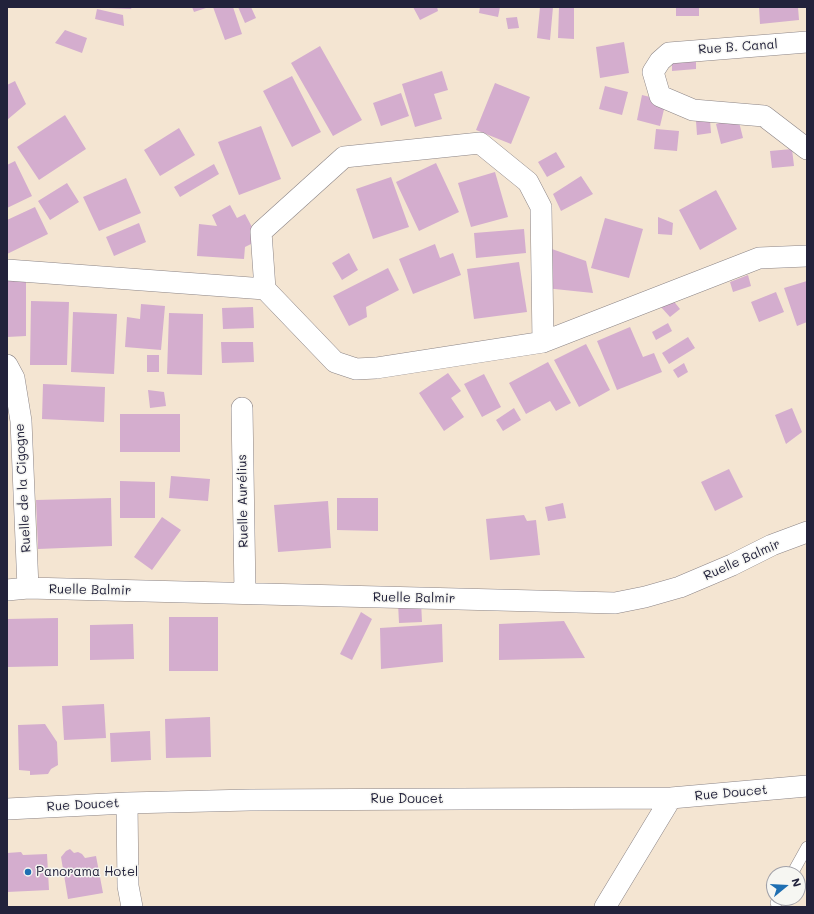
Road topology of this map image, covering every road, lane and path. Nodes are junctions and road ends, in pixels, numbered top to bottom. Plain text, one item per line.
1 (807, 42) edge
2 (807, 149) edge
3 (807, 256) edge
4 (7, 270) edge
5 (265, 289) junction
6 (543, 342) junction
7 (9, 374) edge
8 (242, 408) dead end
9 (807, 532) edge
10 (28, 588) junction
11 (7, 590) edge
12 (245, 593) junction
13 (807, 786) edge
14 (671, 798) junction
15 (127, 803) junction
16 (7, 809) edge
17 (807, 847) edge
18 (796, 866) edge
19 (132, 907) edge
20 (605, 907) edge

1 - 2 street, Rue B. Canal
3 - 6 street
4 - 5 street
5 - 6 street
5 - 6 street
7 - 10 street, Ruelle de la Cigogne
8 - 12 street, Ruelle Aurélius
9 - 12 street, Ruelle Balmir
10 - 11 street, Ruelle Balmir
10 - 12 street, Ruelle Balmir
13 - 14 street, Rue Doucet
14 - 15 street, Rue Doucet
14 - 20 street
15 - 16 street, Rue Doucet
15 - 19 street
17 - 18 lane

